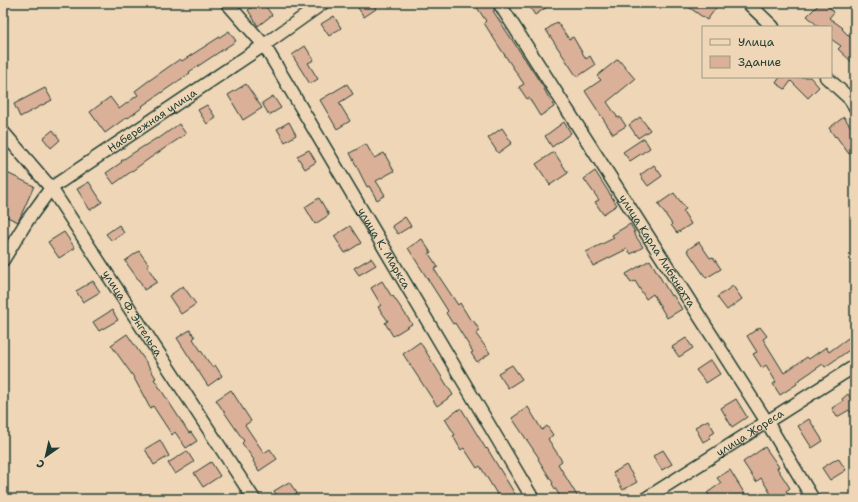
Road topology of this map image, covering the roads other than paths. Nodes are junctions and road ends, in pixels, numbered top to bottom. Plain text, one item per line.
1 (226, 3) edge
2 (323, 3) edge
3 (499, 3) edge
4 (748, 3) edge
5 (773, 26) edge
6 (264, 45) junction
7 (827, 78) edge
8 (855, 107) edge
9 (3, 132) edge
10 (51, 188) junction
11 (3, 260) edge
12 (855, 366) edge
13 (767, 422) junction
14 (254, 499) edge
15 (533, 499) edge
16 (645, 499) edge
17 (813, 499) edge

1 - 6 street, улица К. Маркса
2 - 6 street, Набережная улица
3 - 13 street, улица Карла Либкнехта
4 - 5 street
6 - 10 street, Набережная улица
6 - 15 street, улица К. Маркса
7 - 8 street
9 - 10 street, улица Ф. Энгельса
10 - 11 street, Набережная улица
10 - 14 street, улица Ф. Энгельса
12 - 13 street, улица Жореса
13 - 16 street, улица Жореса
13 - 17 street, улица Карла Либкнехта

